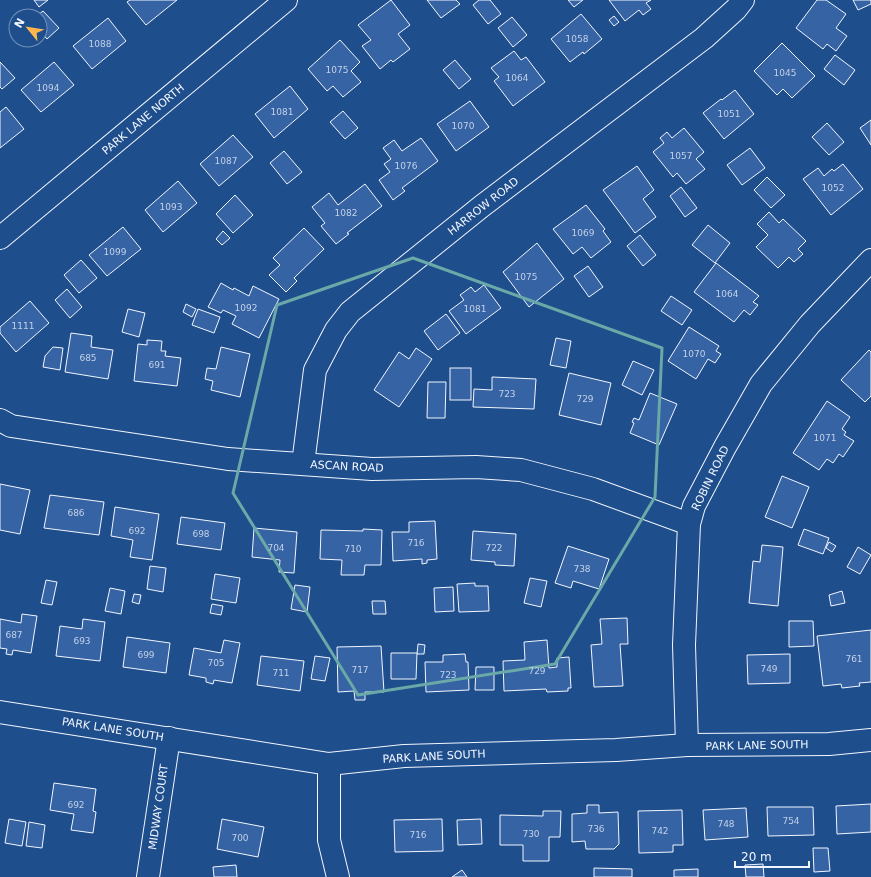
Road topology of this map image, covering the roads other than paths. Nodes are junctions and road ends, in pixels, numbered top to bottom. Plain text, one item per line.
1 (286, 0) edge
2 (743, 0) edge
3 (0, 238) edge
4 (871, 260) edge
5 (0, 420) edge
6 (303, 464) junction
7 (689, 524) junction
8 (0, 712) edge
9 (169, 738) junction
10 (871, 740) edge
11 (688, 745) junction
12 (329, 764) junction
13 (148, 877) edge
14 (338, 877) edge

1 - 3 street, PARK LANE NORTH
2 - 6 street, HARROW ROAD
4 - 7 street, ROBIN ROAD
5 - 6 street, ASCAN ROAD
6 - 7 street, ASCAN ROAD
7 - 11 street, ROBIN ROAD
8 - 9 street, PARK LANE SOUTH
9 - 12 street, PARK LANE SOUTH
9 - 13 street, MIDWAY COURT
10 - 11 street, PARK LANE SOUTH
11 - 12 street, PARK LANE SOUTH
12 - 14 street

